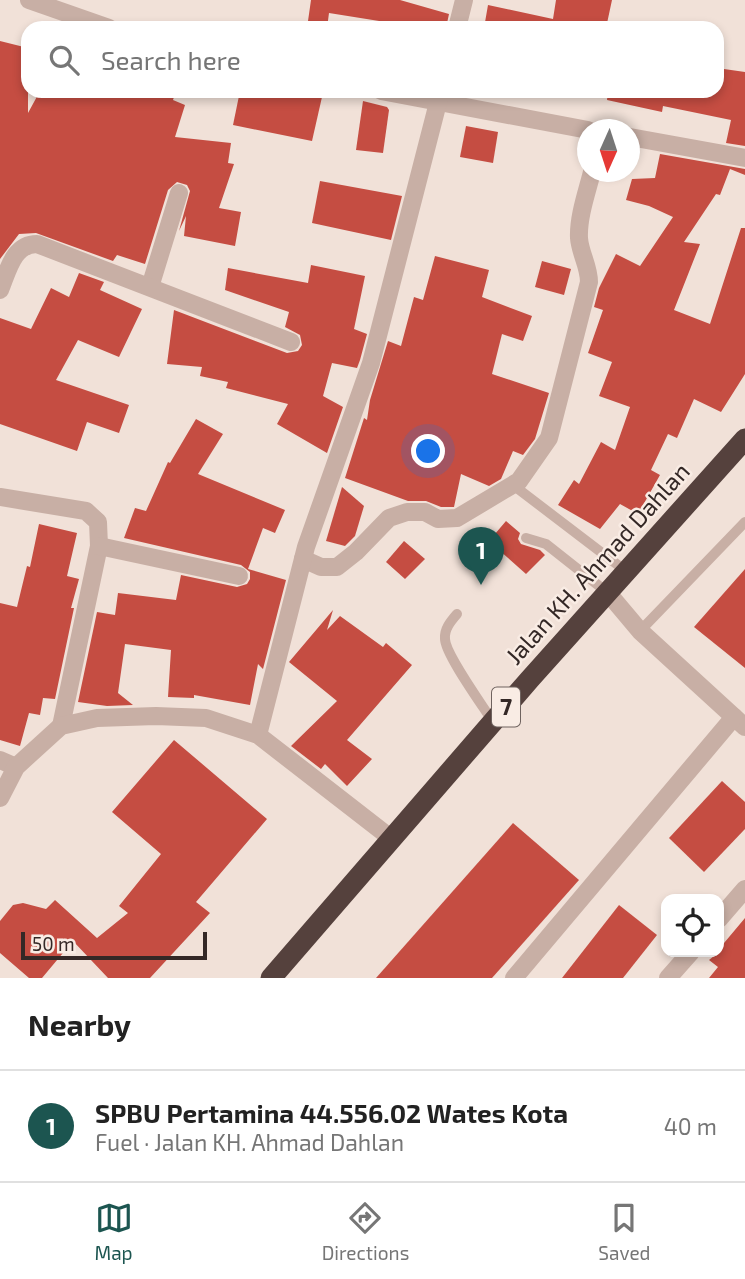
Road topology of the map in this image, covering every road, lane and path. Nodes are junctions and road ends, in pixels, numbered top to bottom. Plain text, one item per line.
1 (29, 0) edge
2 (464, 0) edge
3 (89, 21) edge
4 (459, 21) edge
5 (439, 98) edge
6 (443, 98) edge
7 (577, 128) edge
8 (640, 139) edge
9 (745, 158) edge
10 (590, 182) edge
11 (179, 193) dead end
12 (150, 287) junction
13 (0, 290) edge
14 (292, 342) dead end
15 (745, 439) edge
16 (513, 485) junction
17 (0, 497) edge
18 (743, 528) edge
19 (526, 538) dead end
20 (99, 546) junction
21 (303, 559) junction
22 (627, 572) junction
23 (239, 576) dead end
24 (608, 593) junction
25 (457, 614) dead end
26 (640, 631) junction
27 (493, 722) junction
28 (739, 722) edge
29 (61, 726) junction
30 (258, 735) junction
31 (8, 764) edge
32 (0, 799) edge
33 (392, 839) junction
34 (745, 889) edge
35 (724, 913) edge
36 (687, 957) edge
37 (271, 978) edge
38 (514, 978) edge
39 (668, 978) edge

1 - 3 street
2 - 4 street
5 - 21 street
6 - 7 street
8 - 9 street
10 - 16 street
11 - 12 street
12 - 13 street
12 - 14 street
15 - 22 highway, Jalan KH. Ahmad Dahlan / 7
16 - 21 street
16 - 22 lane
17 - 20 street
18 - 26 lane
19 - 24 lane
20 - 23 street
20 - 29 street
21 - 30 street
22 - 24 highway, Jalan KH. Ahmad Dahlan / 7
24 - 26 street
24 - 27 highway, Jalan KH. Ahmad Dahlan / 7
25 - 27 lane
26 - 28 street
27 - 33 highway, Jalan KH. Ahmad Dahlan / 7
28 - 38 street
29 - 30 street
29 - 31 street
30 - 33 street
31 - 32 street
33 - 37 highway, Jalan KH. Ahmad Dahlan / 7
34 - 35 street
36 - 39 street

